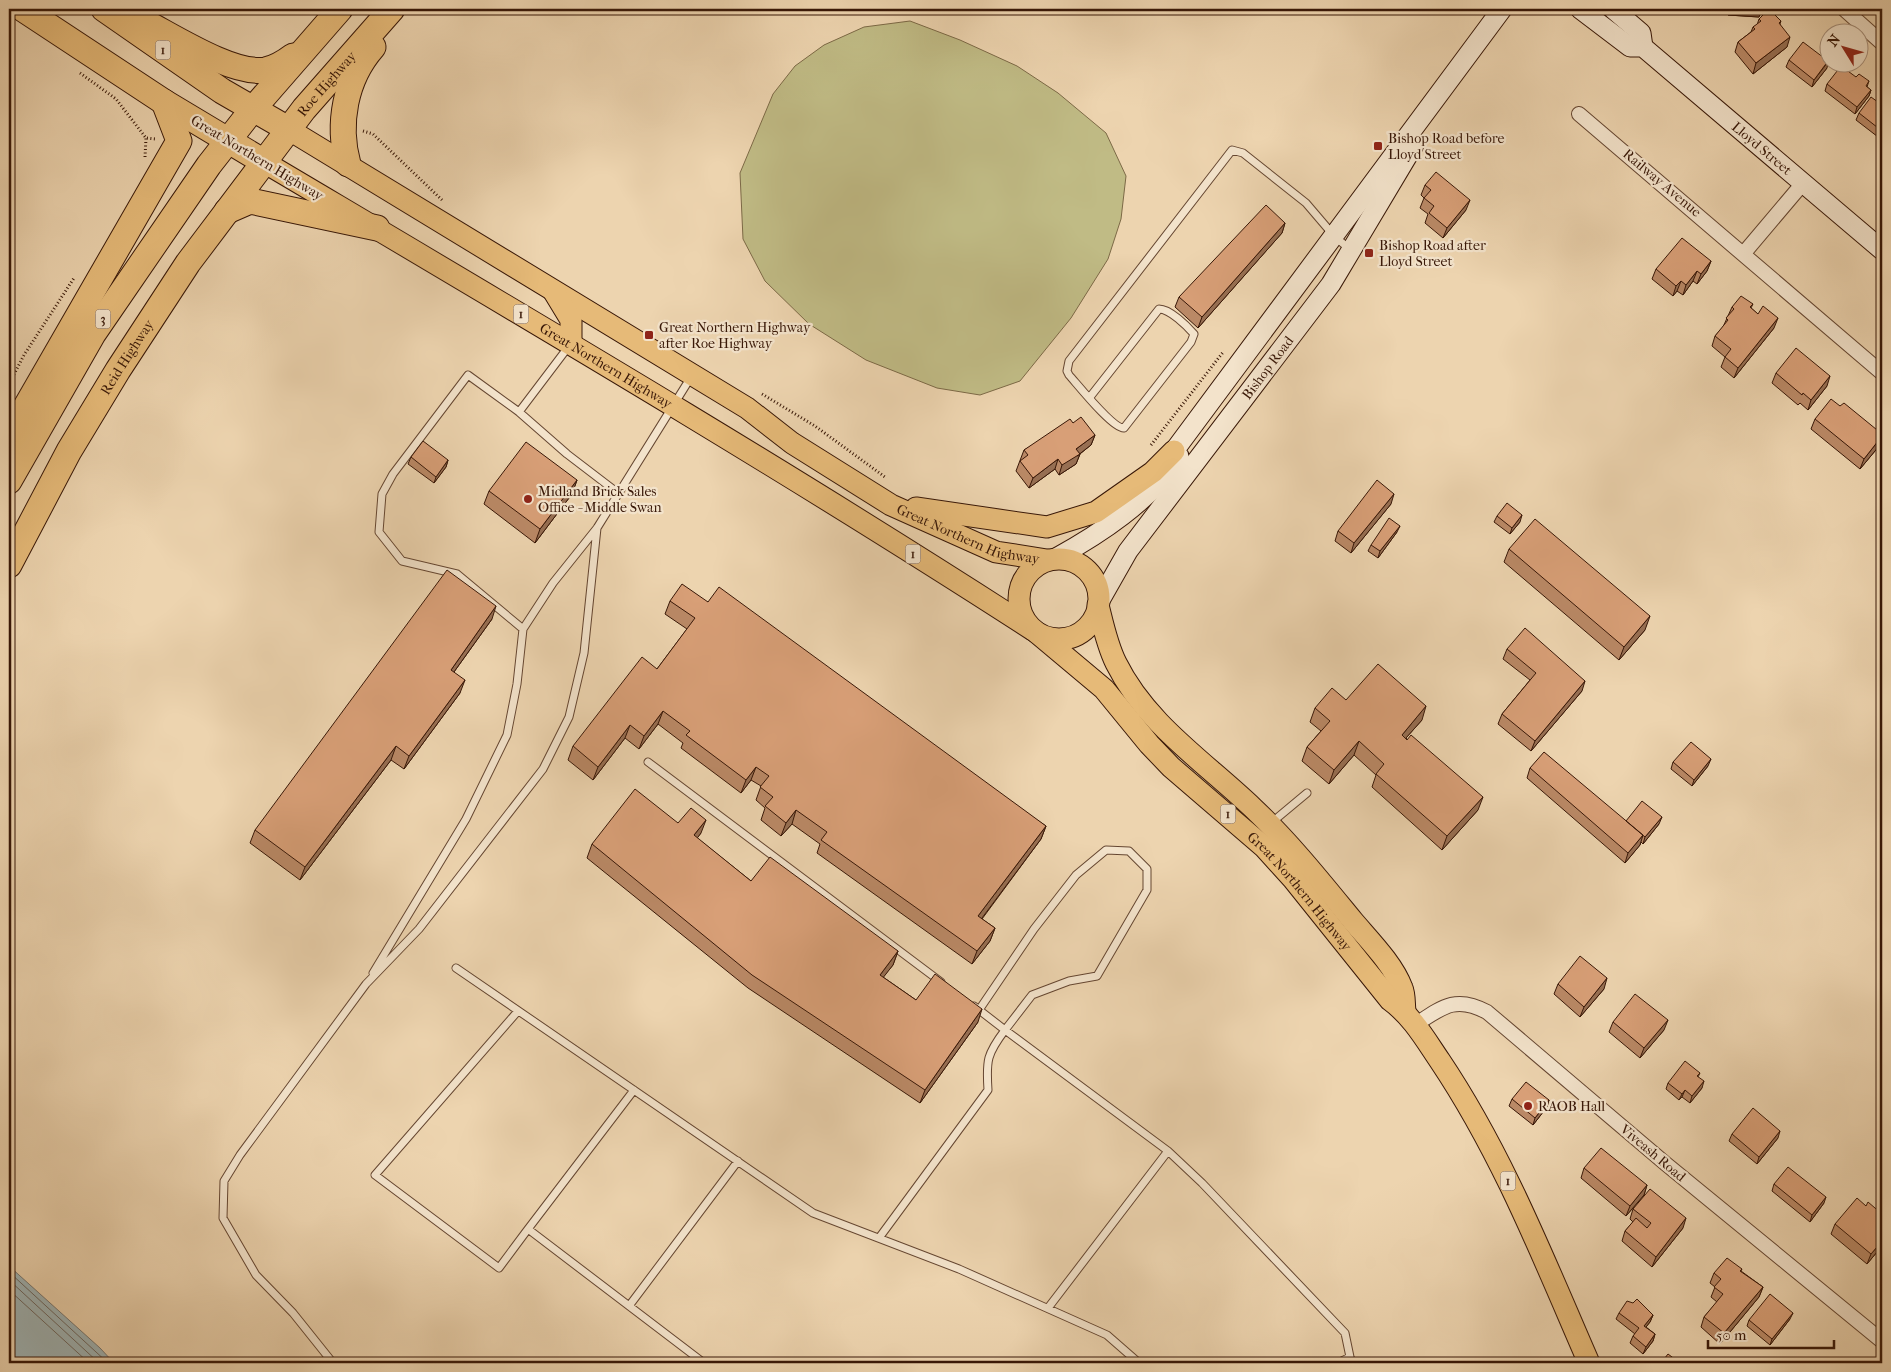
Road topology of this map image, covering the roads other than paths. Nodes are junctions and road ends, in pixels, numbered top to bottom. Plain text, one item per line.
1 (23, 9) edge
2 (104, 9) edge
3 (121, 9) edge
4 (340, 9) edge
5 (392, 9) edge
6 (409, 9) edge
7 (1502, 9) edge
8 (1580, 9) edge
9 (1613, 9) edge
10 (1844, 9) edge
11 (1882, 43) edge
12 (307, 46) junction
13 (1643, 48) junction
14 (164, 102) junction
15 (252, 110) junction
16 (1579, 114) dead end
17 (1414, 127) junction
18 (288, 129) junction
19 (228, 140) junction
20 (264, 162) junction
21 (348, 164) junction
22 (1804, 182) junction
23 (227, 211) junction
24 (376, 228) junction
25 (1335, 237) junction
26 (1352, 250) junction
27 (1882, 250) edge
28 (1744, 253) junction
29 (551, 288) junction
30 (571, 343) junction
31 (1882, 373) edge
32 (692, 374) junction
33 (1090, 398) junction
34 (673, 406) junction
35 (519, 412) junction
36 (9, 436) edge
37 (1174, 451) junction
38 (9, 481) edge
39 (618, 493) junction
40 (891, 505) junction
41 (597, 528) junction
42 (1051, 559) junction
43 (9, 565) edge
44 (1099, 604) junction
45 (523, 629) junction
46 (1035, 631) junction
47 (648, 762) dead end
48 (1307, 793) dead end
49 (1262, 831) junction
50 (456, 968) dead end
51 (366, 984) junction
52 (948, 987) edge
53 (963, 998) edge
54 (979, 1010) junction
55 (518, 1011) junction
56 (1410, 1018) junction
57 (1005, 1030) junction
58 (634, 1090) junction
59 (1168, 1151) junction
60 (738, 1161) junction
61 (528, 1229) junction
62 (879, 1238) junction
63 (629, 1306) junction
64 (1048, 1308) junction
65 (1882, 1341) edge
66 (1351, 1360) edge
67 (333, 1363) edge
68 (704, 1363) edge
69 (1139, 1363) edge
70 (1338, 1363) edge
71 (1589, 1363) edge

1 - 14 highway, Great Northern Highway / 1
2 - 15 highway, Great Northern Highway / 1
3 - 12 highway
4 - 12 highway, 3
5 - 18 highway, Roe Highway
6 - 21 highway
7 - 17 street, Bishop Road
8 - 13 street, Lloyd Street
9 - 13 street, Lloyd Street
10 - 11 street
12 - 15 highway, 3
13 - 22 street, Lloyd Street
14 - 19 highway, Great Northern Highway / 1
14 - 36 highway
15 - 18 highway, Great Northern Highway / 1
15 - 19 highway, 3
16 - 28 street, Railway Avenue
17 - 25 street, Bishop Road
17 - 26 street, Bishop Road
18 - 20 highway, Roe Highway
18 - 21 main road, Great Northern Highway / 1
19 - 20 highway, Great Northern Highway / 1
19 - 38 highway, 3
20 - 23 highway, Reid Highway
20 - 24 main road, Great Northern Highway / 1
21 - 29 main road, Great Northern Highway / 1
22 - 27 street, Lloyd Street
22 - 28 street
23 - 24 highway
23 - 43 highway, Reid Highway
24 - 30 main road, Great Northern Highway / 1
25 - 26 lane
25 - 33 lane
25 - 37 street, Bishop Road
26 - 44 street, Bishop Road
28 - 31 street, Railway Avenue
29 - 30 main road
29 - 32 main road, Great Northern Highway / 1
30 - 34 main road, Great Northern Highway / 1
30 - 35 lane
32 - 34 lane
32 - 40 main road, Great Northern Highway / 1
33 - 33 lane
34 - 39 lane
34 - 46 main road, Great Northern Highway / 1
35 - 39 lane
35 - 45 lane
37 - 40 main road
37 - 42 street, Bishop Road
39 - 41 lane
40 - 42 main road, Great Northern Highway / 1
41 - 45 lane
41 - 51 lane
42 - 44 main road, 1
42 - 46 main road, 1
44 - 46 main road, 1
44 - 49 main road, Great Northern Highway / 1
45 - 51 lane
46 - 49 main road, Great Northern Highway / 1
47 - 52 lane
48 - 49 lane
49 - 56 main road, Great Northern Highway / 1
50 - 55 lane
51 - 67 lane
53 - 54 lane
54 - 57 lane
54 - 57 lane
55 - 58 lane
55 - 61 lane
56 - 65 street, Viveash Road
56 - 71 main road, Great Northern Highway / 1
57 - 59 lane
57 - 62 lane
58 - 60 lane
58 - 61 lane
59 - 64 lane
59 - 66 lane
60 - 62 lane
60 - 63 lane
61 - 63 lane
62 - 64 lane
63 - 68 lane
64 - 69 lane
66 - 70 lane

